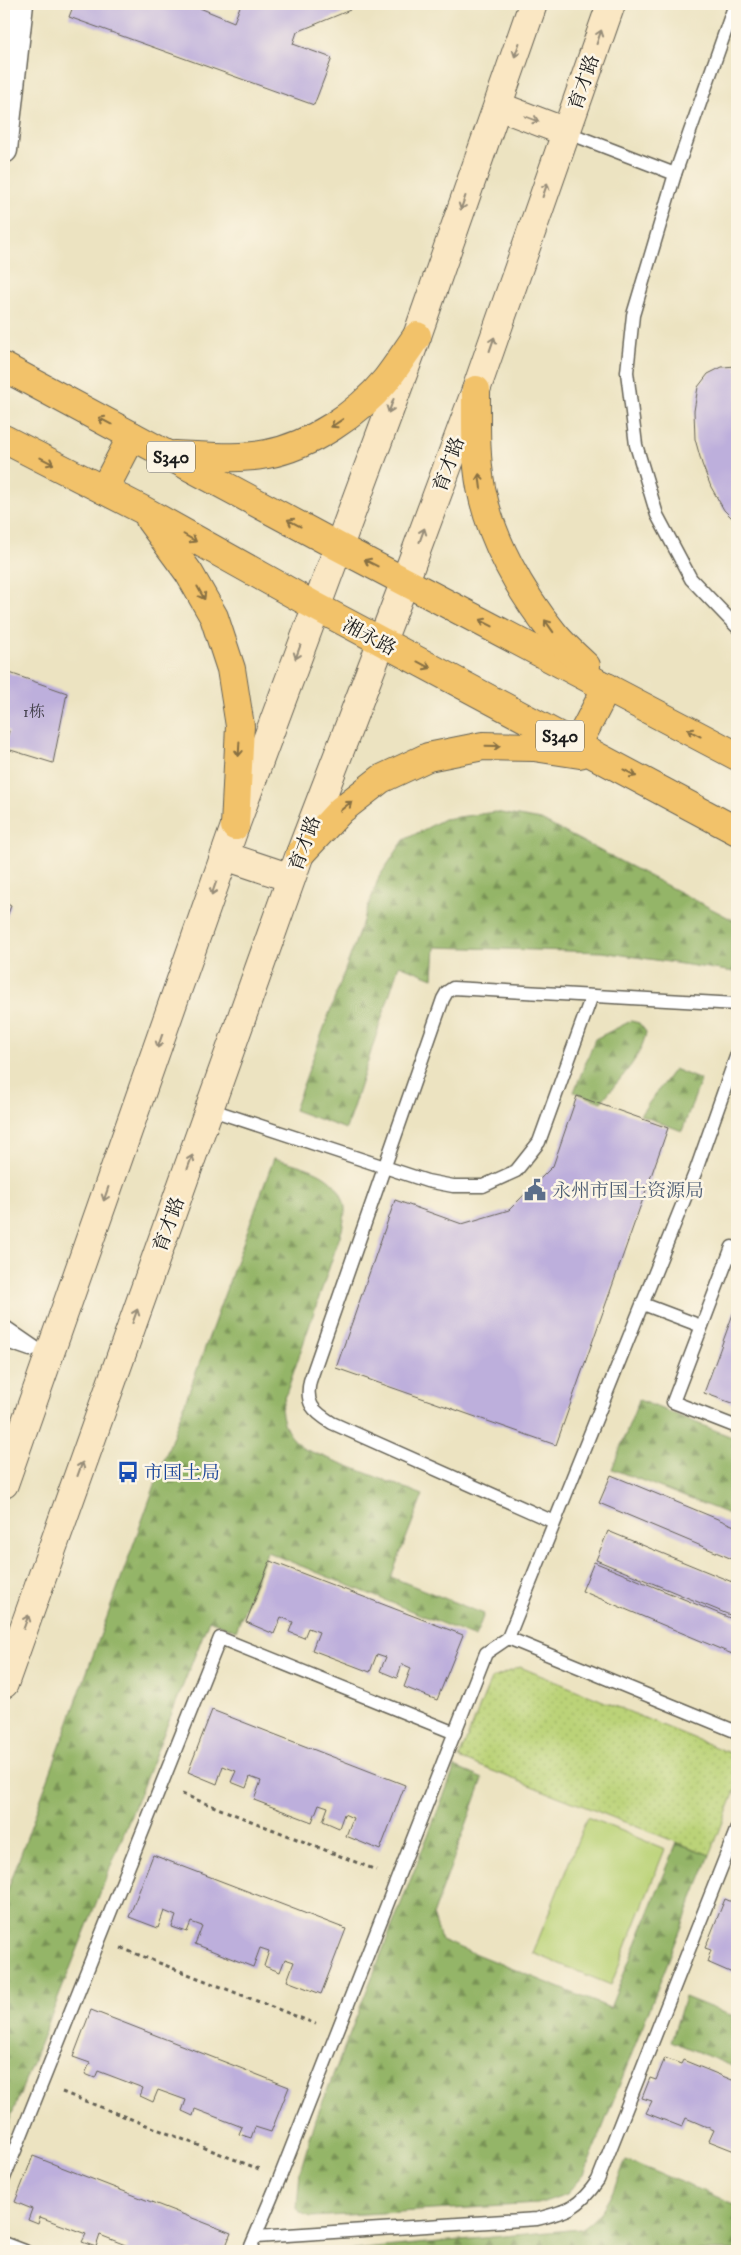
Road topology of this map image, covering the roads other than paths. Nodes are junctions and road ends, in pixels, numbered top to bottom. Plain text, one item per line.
1 (20, 4) edge
2 (533, 4) edge
3 (611, 4) edge
4 (735, 4) edge
5 (498, 106) junction
6 (566, 132) junction
7 (4, 150) edge
8 (675, 174) junction
9 (417, 336) junction
10 (4, 367) edge
11 (476, 390) junction
12 (132, 436) junction
13 (4, 439) edge
14 (166, 454) junction
15 (104, 490) junction
16 (143, 510) junction
17 (337, 546) junction
18 (405, 581) junction
19 (315, 606) junction
20 (737, 627) edge
21 (381, 642) junction
22 (607, 687) junction
23 (588, 751) junction
24 (737, 756) edge
25 (235, 826) junction
26 (737, 832) edge
27 (225, 856) junction
28 (296, 866) junction
29 (591, 998) junction
30 (737, 1004) edge
31 (737, 1054) edge
32 (209, 1109) junction
33 (385, 1167) junction
34 (737, 1249) edge
35 (643, 1304) junction
36 (4, 1326) edge
37 (701, 1326) junction
38 (4, 1341) edge
39 (49, 1357) junction
40 (737, 1427) edge
41 (4, 1484) edge
42 (554, 1522) junction
43 (508, 1638) junction
44 (4, 1684) edge
45 (737, 1732) edge
46 (455, 1734) junction
47 (737, 1828) edge
48 (4, 2178) edge
49 (256, 2237) junction
50 (4, 2243) edge
51 (25, 2251) edge
52 (249, 2251) edge

1 - 7 street
2 -> 5 main road
6 -> 3 main road, 育才路
4 - 8 lane
5 -> 6 main road
5 -> 9 main road
6 - 8 lane
11 -> 6 main road, 育才路
8 - 20 lane
9 -> 14 main road
9 -> 17 main road
12 -> 10 main road, S340
18 -> 11 main road, 育才路
22 -> 11 main road
12 - 14 main road, S340
12 - 15 main road
13 -> 15 main road, 湘永路 / S340
17 -> 14 main road, S340
15 - 16 main road, 湘永路 / S340
16 -> 19 main road, 湘永路 / S340
16 -> 25 main road
18 -> 17 main road, S340
17 - 19 main road
18 - 21 main road, 育才路
22 -> 18 main road, S340
19 - 21 main road, 湘永路 / S340
19 -> 25 main road
21 -> 23 main road, 湘永路 / S340
21 - 28 main road, 育才路
22 - 23 main road
24 -> 22 main road, S340
23 -> 26 main road, 湘永路 / S340
28 -> 23 main road
25 - 27 main road
27 - 28 main road
27 -> 39 main road
28 - 32 main road, 育才路
29 - 30 lane
29 - 33 lane
29 - 33 lane
31 - 35 lane
32 - 33 lane
44 -> 32 main road, 育才路
33 - 42 lane
34 - 37 lane
35 - 37 lane
35 - 42 lane
36 - 39 lane
37 - 40 lane
38 - 39 lane
39 - 41 main road
42 - 43 lane
43 - 45 lane
43 - 46 lane
46 - 48 lane
46 - 49 lane
47 - 49 lane
49 - 52 lane
50 - 51 lane

